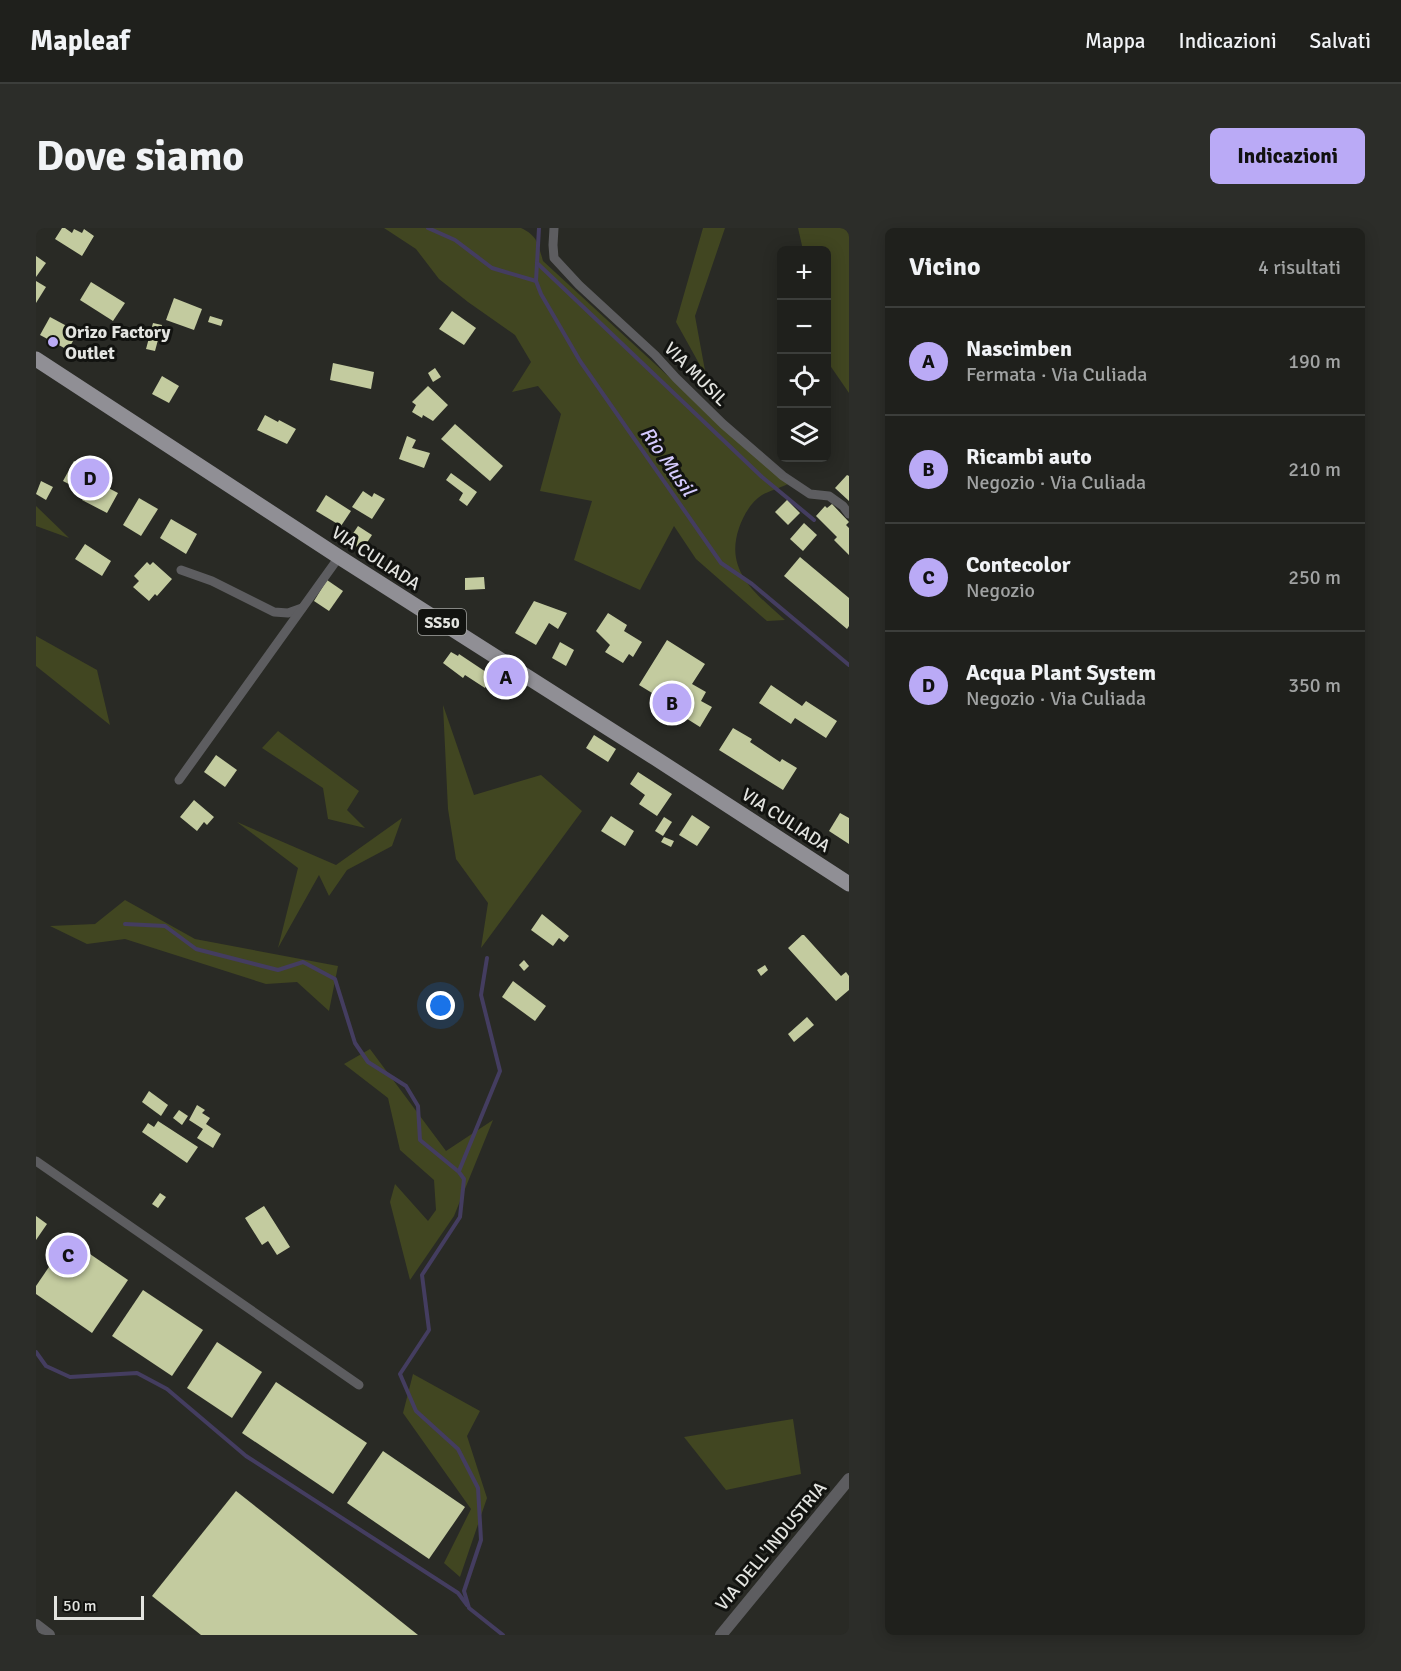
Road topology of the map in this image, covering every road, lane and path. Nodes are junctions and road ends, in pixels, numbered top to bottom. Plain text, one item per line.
1 (554, 228) edge
2 (36, 359) edge
3 (849, 514) edge
4 (339, 557) junction
5 (181, 570) dead end
6 (302, 608) junction
7 (179, 780) dead end
8 (849, 884) edge
9 (36, 1161) edge
10 (359, 1385) dead end
11 (849, 1479) edge
12 (36, 1624) edge
13 (49, 1635) edge
14 (721, 1635) edge

1 - 3 street, VIA MUSIL
2 - 4 main road, VIA CULIADA / SS50
4 - 6 street
4 - 8 main road, VIA CULIADA / SS50
5 - 6 street
6 - 7 street
9 - 10 street
11 - 14 street, VIA DELL'INDUSTRIA
12 - 13 street

